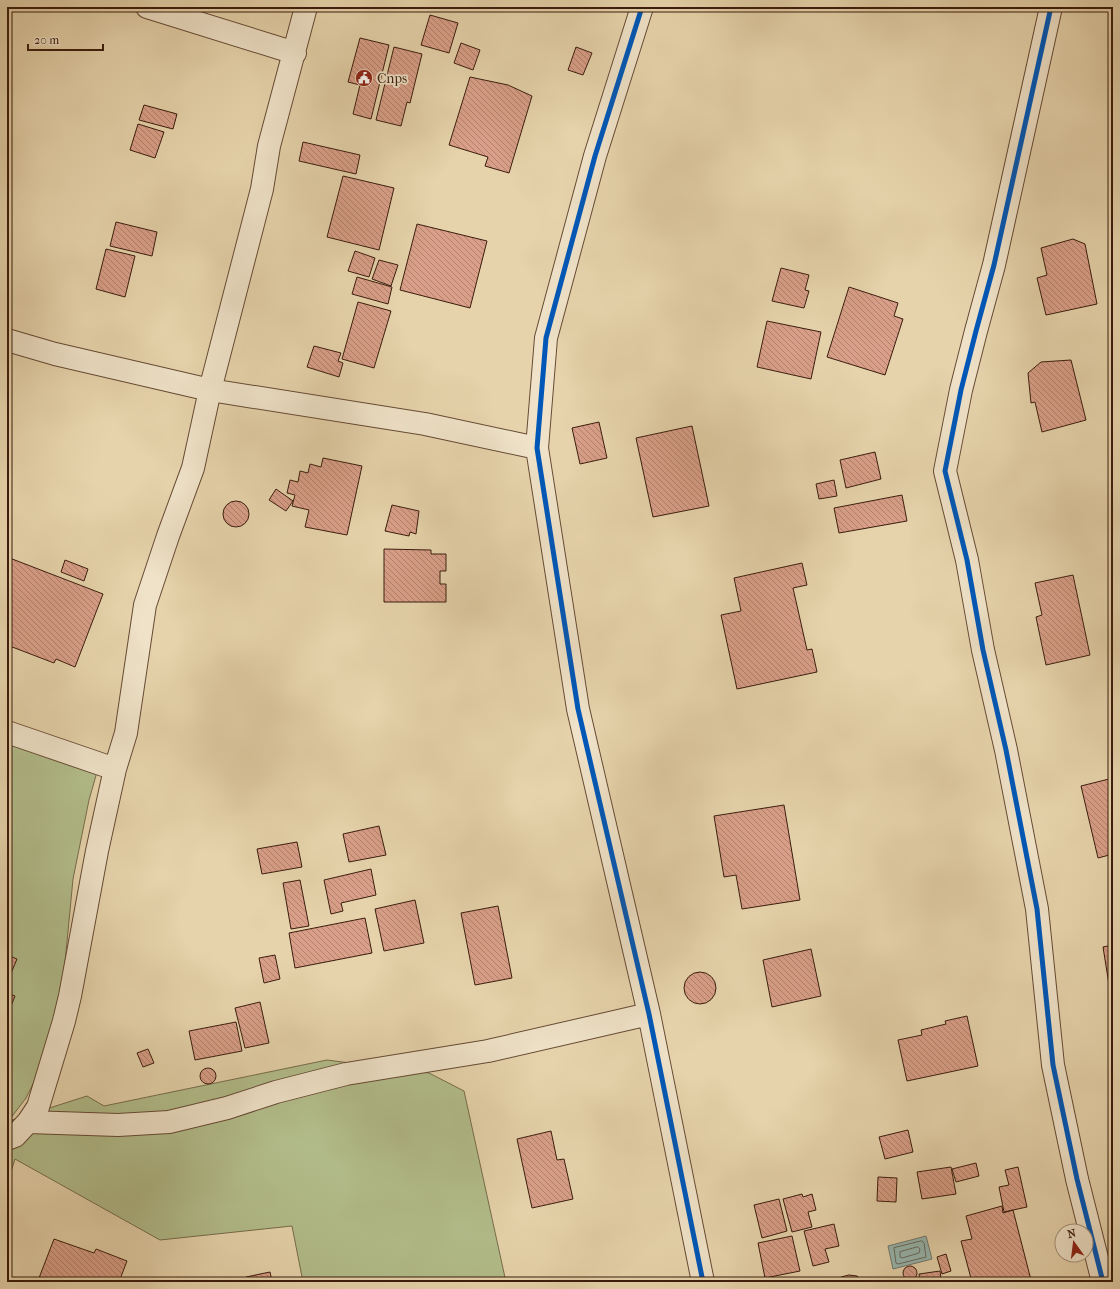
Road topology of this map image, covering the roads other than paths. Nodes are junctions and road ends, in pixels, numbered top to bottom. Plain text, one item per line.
1 (147, 7) edge
2 (306, 7) edge
3 (642, 7) edge
4 (1051, 7) edge
5 (295, 53) junction
6 (7, 340) edge
7 (210, 390) junction
8 (537, 448) junction
9 (7, 732) edge
10 (116, 769) junction
11 (649, 1014) junction
12 (28, 1122) junction
13 (7, 1139) edge
14 (703, 1282) edge
15 (1103, 1282) edge

1 - 5 street
2 - 5 street
3 - 8 street
4 - 15 street
5 - 7 street
6 - 7 street
7 - 8 street
7 - 10 street
8 - 11 street
9 - 10 street
10 - 12 street
11 - 12 street
11 - 14 street
12 - 13 street

